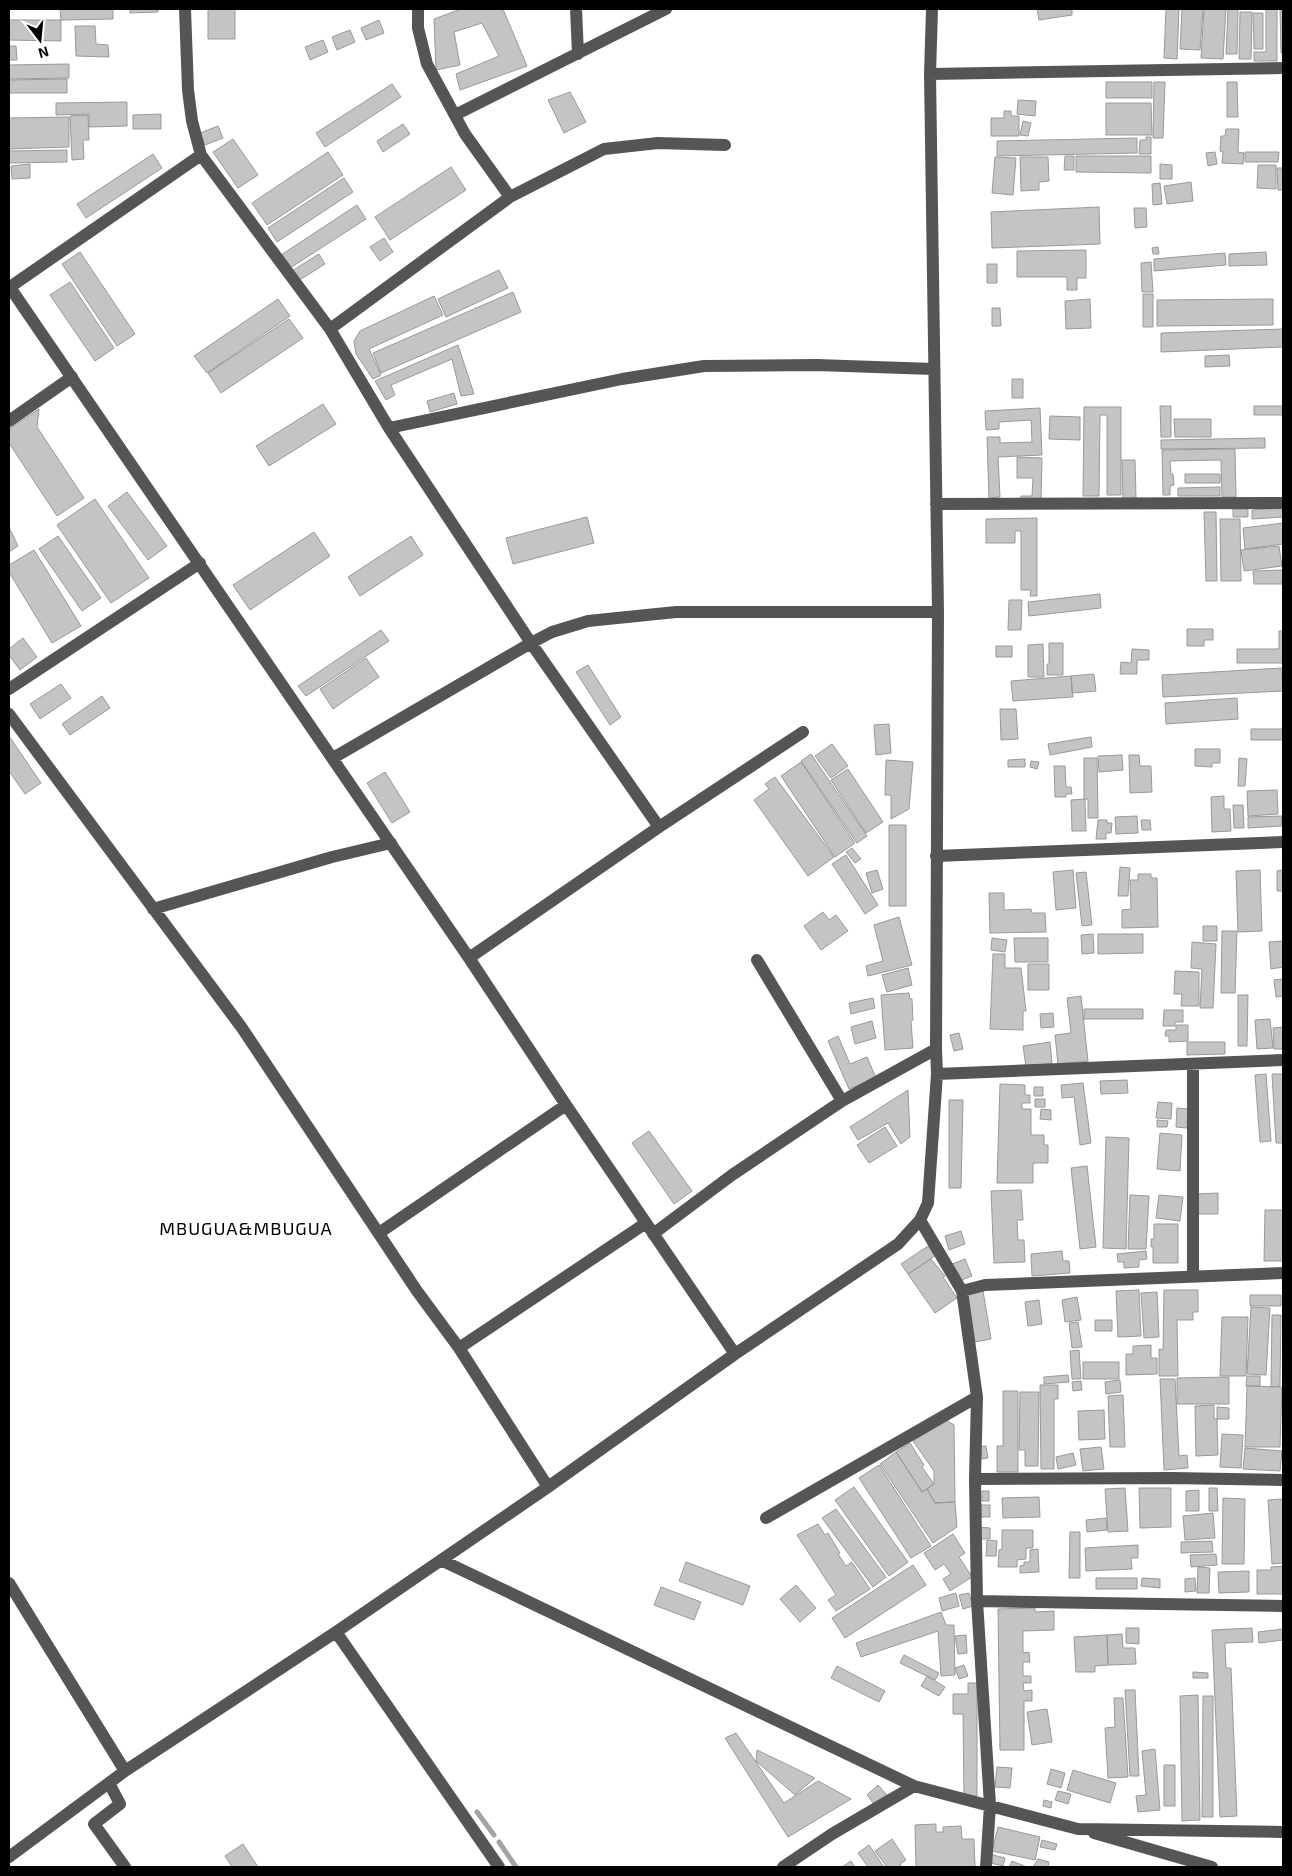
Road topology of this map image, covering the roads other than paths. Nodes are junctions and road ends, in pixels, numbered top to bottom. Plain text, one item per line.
1 (185, 9) edge
2 (418, 9) edge
3 (576, 9) edge
4 (666, 9) edge
5 (932, 9) edge
6 (578, 54) junction
7 (1283, 68) edge
8 (930, 74) junction
9 (454, 115) junction
10 (725, 145) dead end
11 (201, 155) junction
12 (510, 197) junction
13 (9, 287) edge
14 (330, 329) junction
15 (933, 369) junction
16 (72, 377) junction
17 (9, 421) edge
18 (389, 428) junction
19 (1283, 503) edge
20 (936, 504) junction
21 (200, 563) junction
22 (938, 612) junction
23 (531, 643) junction
24 (9, 689) edge
25 (9, 714) edge
26 (804, 732) dead end
27 (334, 758) junction
28 (659, 827) junction
29 (1283, 842) edge
30 (391, 843) junction
31 (936, 856) junction
32 (153, 909) junction
33 (469, 958) junction
34 (757, 960) dead end
35 (936, 1049) junction
36 (1283, 1060) edge
37 (1193, 1064) junction
38 (937, 1074) junction
39 (842, 1101) junction
40 (566, 1105) junction
41 (920, 1220) junction
42 (650, 1228) junction
43 (379, 1233) junction
44 (1283, 1273) edge
45 (1192, 1277) junction
46 (962, 1291) junction
47 (459, 1348) junction
48 (734, 1354) junction
49 (977, 1397) junction
50 (975, 1479) junction
51 (1283, 1480) edge
52 (548, 1487) junction
53 (766, 1518) dead end
54 (441, 1560) junction
55 (9, 1583) edge
56 (978, 1601) junction
57 (1283, 1606) edge
58 (336, 1632) junction
59 (125, 1771) junction
60 (109, 1783) junction
61 (914, 1786) junction
62 (990, 1805) junction
63 (1078, 1829) junction
64 (1283, 1832) edge
65 (9, 1857) edge
66 (125, 1867) edge
67 (498, 1867) edge
68 (783, 1867) edge
69 (986, 1867) edge
70 (1212, 1867) edge

1 - 11 street
2 - 9 street
3 - 6 street
4 - 6 street
5 - 8 street
6 - 9 street
7 - 8 street
8 - 15 street
9 - 12 street
10 - 12 street
11 - 13 street
11 - 14 street
12 - 14 street
13 - 16 street
14 - 18 street
15 - 18 street
15 - 20 street
16 - 17 street
16 - 21 street
18 - 23 street
19 - 20 street
20 - 22 street
21 - 24 street
21 - 27 street
22 - 23 street
22 - 31 street
23 - 27 street
23 - 28 street
25 - 32 street
26 - 28 street
27 - 30 street
28 - 33 street
29 - 31 street
30 - 32 street
30 - 33 street
31 - 35 street
32 - 43 street
33 - 40 street
34 - 39 street
35 - 38 street
35 - 39 street
36 - 37 street
37 - 38 street
37 - 45 street
38 - 41 street
39 - 42 street
40 - 42 street
40 - 43 street
41 - 46 street
41 - 48 street
42 - 47 street
42 - 48 street
43 - 47 street
44 - 45 street
45 - 46 street
46 - 49 street
47 - 52 street
48 - 52 street
49 - 50 street
49 - 53 street
50 - 51 street
50 - 56 street
52 - 54 street
54 - 58 street
54 - 61 street
55 - 59 street
56 - 57 street
56 - 62 street
58 - 59 street
58 - 67 street
59 - 60 street
60 - 65 street
60 - 66 street
61 - 62 street
61 - 68 street
62 - 63 street
62 - 69 street
63 - 64 street
63 - 70 street

